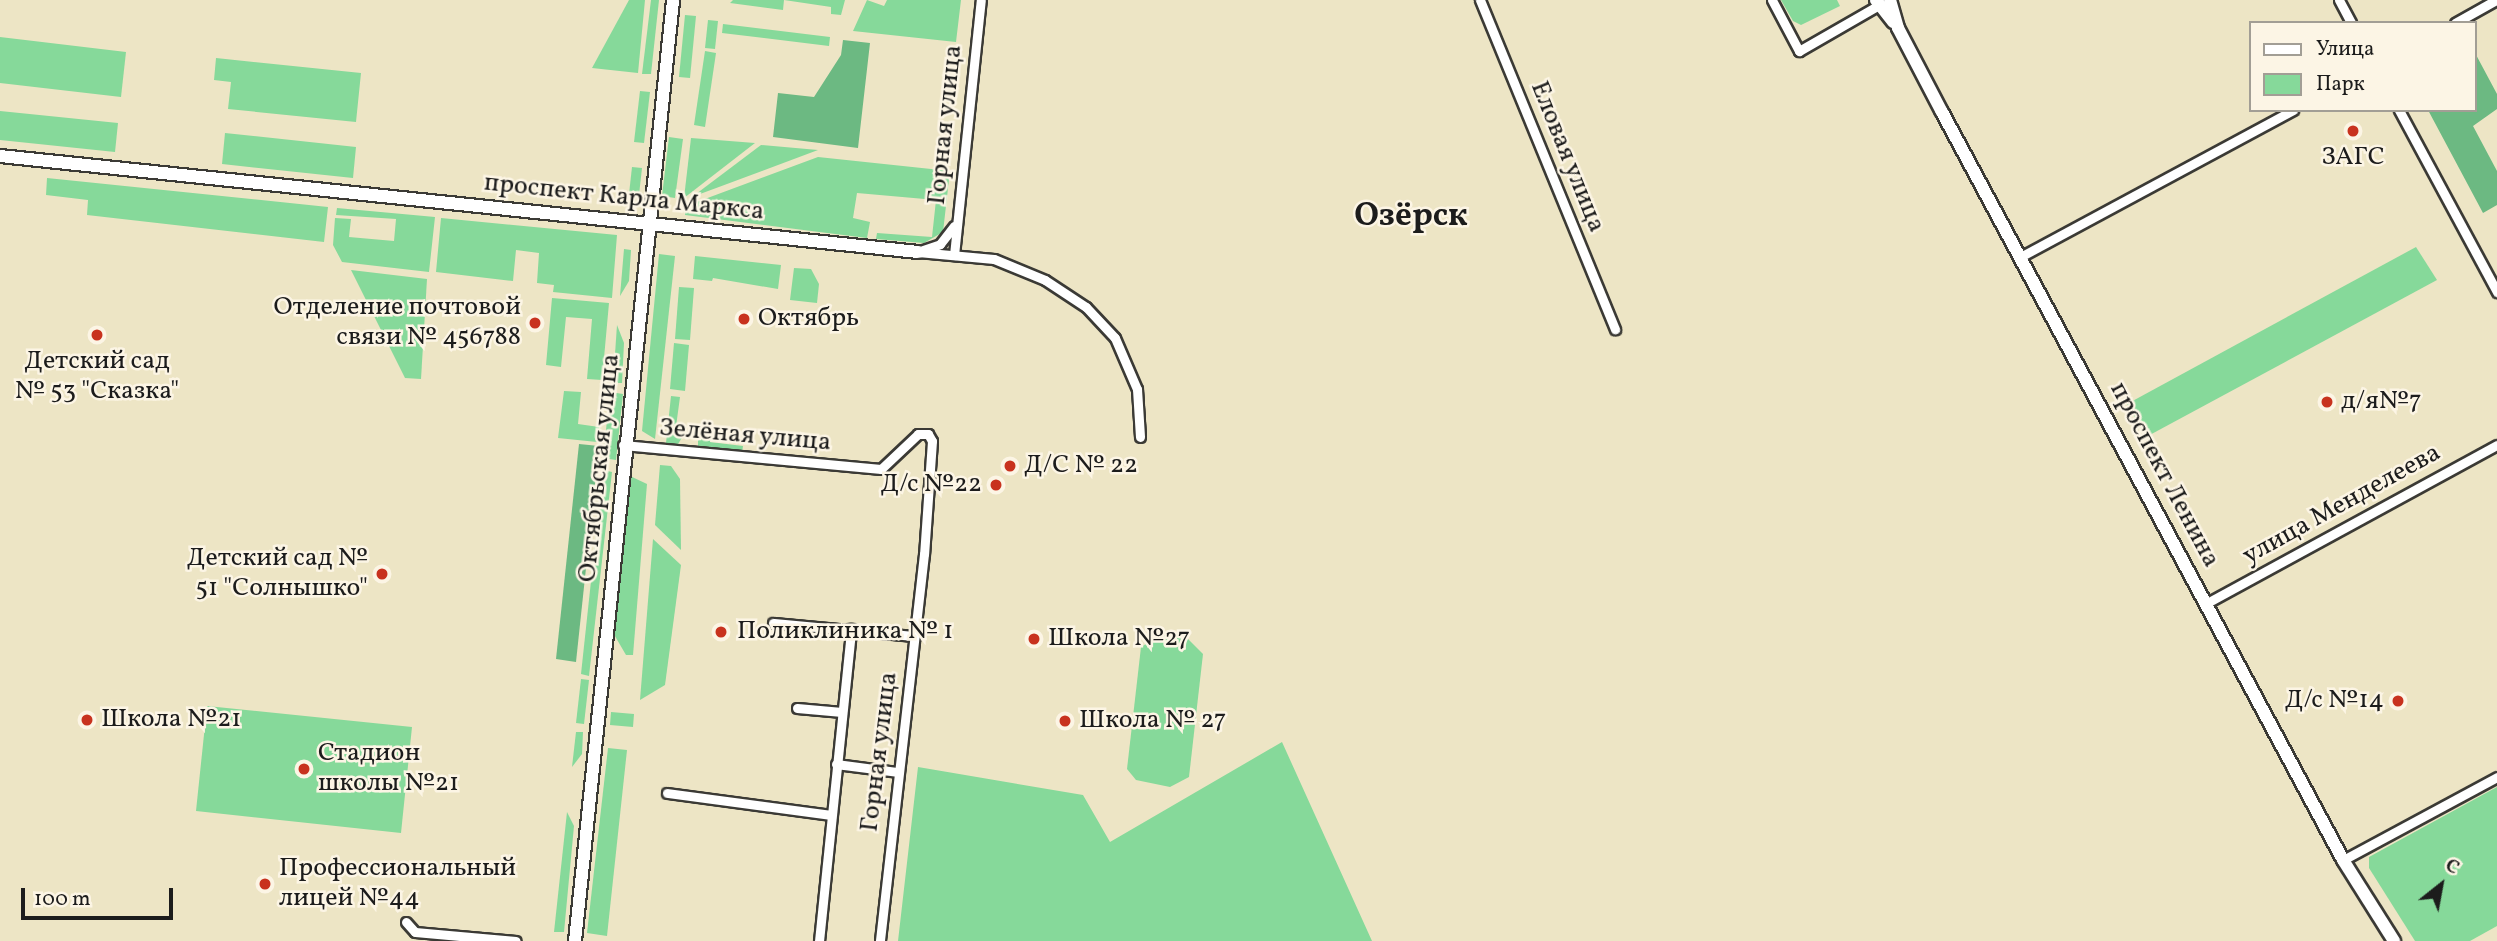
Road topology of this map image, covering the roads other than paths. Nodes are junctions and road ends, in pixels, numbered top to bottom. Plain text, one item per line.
1 (673, 0) edge
2 (981, 0) edge
3 (1480, 0) edge
4 (1772, 0) edge
5 (2339, 0) edge
6 (2496, 0) edge
7 (1883, 1) edge
8 (2350, 21) edge
9 (2459, 21) edge
10 (2289, 112) edge
11 (2400, 112) edge
12 (0, 156) edge
13 (957, 217) junction
14 (648, 223) junction
15 (918, 252) junction
16 (954, 255) junction
17 (2022, 256) junction
18 (2497, 292) edge
19 (1615, 329) dead end
20 (1140, 438) dead end
21 (624, 445) junction
22 (2497, 445) edge
23 (863, 468) joint
24 (2207, 603) junction
25 (773, 623) dead end
26 (851, 629) junction
27 (915, 636) junction
28 (797, 708) dead end
29 (842, 712) junction
30 (836, 764) junction
31 (898, 772) junction
32 (2497, 777) edge
33 (667, 793) dead end
34 (831, 815) junction
35 (2343, 860) junction
36 (406, 922) dead end
37 (516, 941) edge
38 (575, 941) edge
39 (819, 941) edge
40 (880, 941) edge
41 (2394, 941) edge

1 - 14 street, Октябрьская улица
2 - 13 street, Горная улица
3 - 19 street, Еловая улица
4 - 7 street
5 - 8 street
6 - 9 street
7 - 17 street, проспект Ленина
10 - 17 street
11 - 18 street
12 - 14 street, проспект Карла Маркса
13 - 15 street
13 - 16 street, Горная улица
14 - 15 street, проспект Карла Маркса
14 - 21 street, Октябрьская улица
15 - 16 street, проспект Карла Маркса
16 - 20 street, проспект Карла Маркса
17 - 24 street, проспект Ленина
21 - 23 street, Зелёная улица
21 - 38 street, Октябрьская улица
22 - 24 street, улица Менделеева
23 - 27 street, Горная улица
24 - 35 street, проспект Ленина
25 - 26 street
26 - 27 street
26 - 29 street
27 - 31 street, Горная улица
28 - 29 street
29 - 30 street
30 - 31 street
30 - 34 street
31 - 40 street, Горная улица
32 - 35 street
33 - 34 street
34 - 39 street
35 - 41 street, проспект Ленина
36 - 37 street

